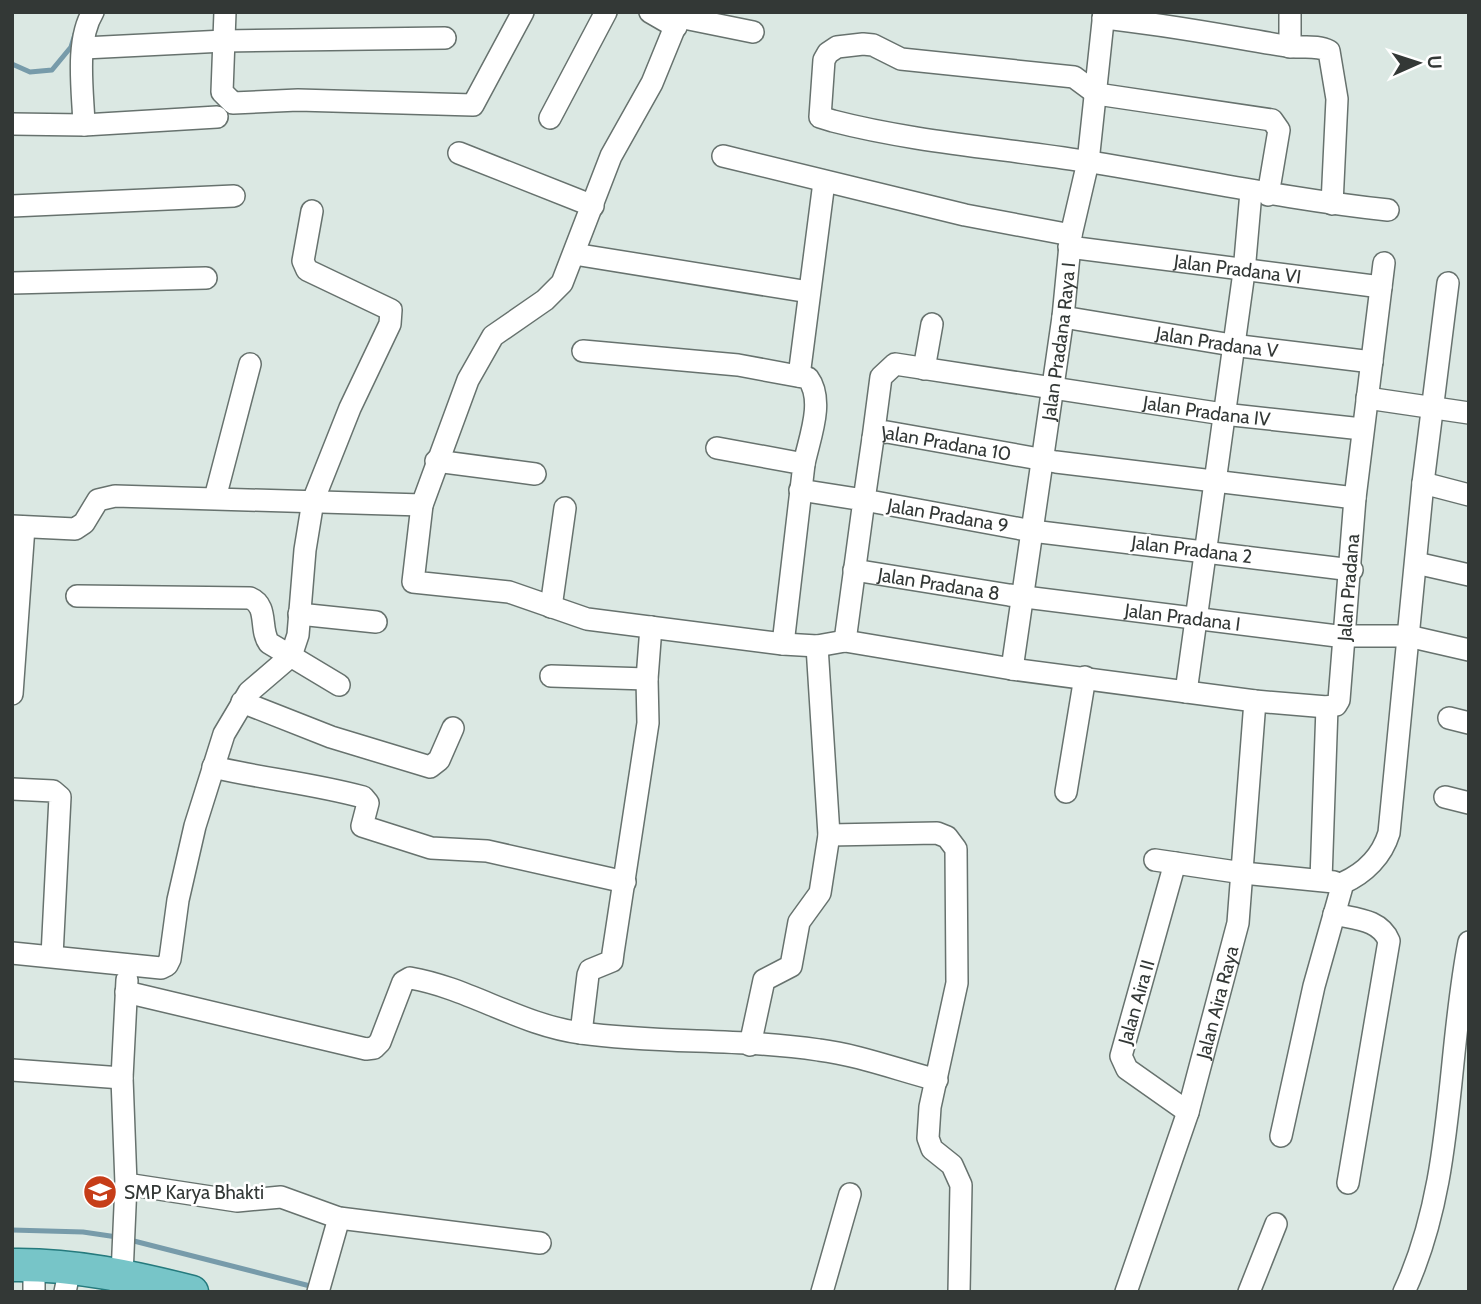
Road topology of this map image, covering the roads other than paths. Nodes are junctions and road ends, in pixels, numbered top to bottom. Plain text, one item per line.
1 (93, 12) edge
2 (225, 12) edge
3 (523, 12) edge
4 (606, 12) edge
5 (650, 12) edge
6 (1290, 12) edge
7 (1103, 15) edge
8 (679, 19) edge
9 (754, 33) dead end
10 (445, 38) dead end
11 (224, 41) junction
12 (1290, 47) junction
13 (84, 48) junction
14 (1097, 94) junction
15 (217, 117) dead end
16 (550, 118) dead end
17 (12, 124) edge
18 (84, 124) junction
19 (459, 153) dead end
20 (723, 156) dead end
21 (1088, 162) junction
22 (824, 182) junction
23 (1259, 194) junction
24 (234, 196) dead end
25 (1332, 204) junction
26 (12, 206) edge
27 (593, 206) junction
28 (1388, 210) dead end
29 (312, 211) dead end
30 (1070, 241) junction
31 (574, 254) junction
32 (1384, 263) dead end
33 (1244, 272) junction
34 (206, 278) dead end
35 (12, 283) edge
36 (1448, 283) dead end
37 (1381, 287) junction
38 (809, 292) junction
39 (1063, 317) junction
40 (932, 324) dead end
41 (1232, 345) junction
42 (583, 351) dead end
43 (1372, 362) junction
44 (250, 364) dead end
45 (924, 369) junction
46 (799, 376) junction
47 (1052, 389) junction
48 (1367, 398) junction
49 (1433, 408) junction
50 (1468, 409) edge
51 (1223, 414) junction
52 (1362, 429) junction
53 (873, 438) junction
54 (716, 448) dead end
55 (1041, 460) junction
56 (436, 461) junction
57 (804, 464) junction
58 (535, 474) dead end
59 (1215, 483) junction
60 (1423, 483) junction
61 (800, 490) junction
62 (1469, 495) edge
63 (215, 498) junction
64 (1355, 498) junction
65 (863, 500) junction
66 (313, 501) junction
67 (422, 505) junction
68 (565, 508) dead end
69 (18, 526) edge
70 (1032, 531) junction
71 (1205, 551) junction
72 (1416, 563) junction
73 (854, 570) junction
74 (1352, 570) junction
75 (1469, 575) edge
76 (77, 596) dead end
77 (1022, 596) junction
78 (551, 607) junction
79 (299, 614) junction
80 (1195, 619) junction
81 (376, 622) dead end
82 (651, 627) junction
83 (1344, 636) junction
84 (1408, 636) junction
85 (845, 641) junction
86 (783, 644) junction
87 (817, 646) junction
88 (1469, 650) edge
89 (291, 656) junction
90 (1013, 669) junction
91 (551, 676) dead end
92 (1085, 677) junction
93 (647, 679) junction
94 (338, 685) dead end
95 (1186, 692) junction
96 (12, 694) edge
97 (1255, 701) junction
98 (242, 702) junction
99 (1327, 707) junction
100 (453, 728) dead end
101 (213, 767) junction
102 (12, 789) edge
103 (1066, 792) dead end
104 (1445, 797) dead end
105 (1469, 803) edge
106 (829, 835) junction
107 (1243, 873) junction
108 (1321, 880) junction
109 (625, 882) junction
110 (1343, 883) junction
111 (1334, 914) junction
112 (1469, 942) edge
113 (12, 953) edge
114 (52, 956) junction
115 (129, 966) junction
116 (126, 992) junction
117 (581, 1033) junction
118 (750, 1045) junction
119 (12, 1070) edge
120 (122, 1078) junction
121 (937, 1080) junction
122 (1188, 1112) junction
123 (1281, 1136) dead end
124 (1348, 1183) dead end
125 (127, 1184) junction
126 (849, 1194) dead end
127 (339, 1218) junction
128 (1276, 1224) dead end
129 (540, 1243) dead end
130 (123, 1268) junction
131 (27, 1274) edge
132 (68, 1280) edge
133 (192, 1292) edge
134 (318, 1292) edge
135 (822, 1292) edge
136 (958, 1292) edge
137 (1126, 1292) edge
138 (1249, 1292) edge
139 (1404, 1292) edge

1 - 13 street
2 - 11 street
3 - 11 street
4 - 16 street
5 - 8 street
6 - 12 street
7 - 12 street
7 - 14 street, Jalan Pradana Raya I
8 - 9 street
8 - 27 street
10 - 11 street
11 - 13 street
12 - 25 street
13 - 18 street
14 - 21 street, Jalan Pradana Raya I
14 - 21 street
14 - 23 street
15 - 18 street
17 - 18 street
19 - 27 street
20 - 22 street, Jalan Pradana VI
21 - 23 street
21 - 30 street, Jalan Pradana Raya I
22 - 30 street, Jalan Pradana VI
22 - 38 street
23 - 25 street
23 - 33 street
24 - 26 street
25 - 28 street
27 - 31 street
29 - 66 street
30 - 33 street, Jalan Pradana VI
30 - 39 street, Jalan Pradana Raya I
31 - 38 street
31 - 56 street
32 - 37 street
33 - 37 street, Jalan Pradana VI
33 - 41 street
34 - 35 street
36 - 49 street
37 - 43 street, Jalan Pradana
38 - 46 street
39 - 41 street, Jalan Pradana V
39 - 47 street, Jalan Pradana Raya I
40 - 45 street
41 - 43 street, Jalan Pradana V
41 - 51 street
42 - 46 street
43 - 48 street, Jalan Pradana
44 - 63 street
45 - 47 street, Jalan Pradana IV
45 - 53 street, Jalan Pradana IV
46 - 57 street
47 - 51 street, Jalan Pradana IV
47 - 55 street, Jalan Pradana Raya I
48 - 49 street
48 - 52 street, Jalan Pradana
49 - 50 street
49 - 60 street
51 - 52 street, Jalan Pradana IV
51 - 59 street
52 - 64 street, Jalan Pradana
53 - 55 street, Jalan Pradana 10
53 - 65 street, Jalan Pradana 10
54 - 57 street
55 - 59 street, Jalan Pradana 10
55 - 70 street, Jalan Pradana Raya I
56 - 58 street
56 - 67 street
57 - 61 street
59 - 64 street, Jalan Pradana 10
59 - 71 street
60 - 62 street
60 - 72 street
61 - 65 street, Jalan Pradana 9
61 - 86 street
63 - 66 street
63 - 69 street
64 - 74 street, Jalan Pradana
65 - 70 street, Jalan Pradana 9
65 - 73 street, Jalan Pradana 10
66 - 67 street
66 - 79 street
67 - 78 street
68 - 78 street
69 - 96 street
70 - 71 street, Jalan Pradana 2
70 - 77 street, Jalan Pradana Raya I
71 - 74 street, Jalan Pradana 2
71 - 80 street
72 - 75 street
72 - 84 street
73 - 77 street, Jalan Pradana 8
73 - 85 street, Jalan Pradana 10
74 - 83 street, Jalan Pradana
76 - 89 street
77 - 80 street, Jalan Pradana I
77 - 90 street, Jalan Pradana Raya I
78 - 82 street
79 - 81 street
79 - 89 street
80 - 83 street, Jalan Pradana I
80 - 95 street
82 - 86 street
82 - 93 street
83 - 84 street, Jalan Pradana I
83 - 99 street, Jalan Pradana
84 - 88 street, Jalan Pradana I
84 - 110 street
85 - 87 street
85 - 90 street
86 - 87 street
87 - 106 street
89 - 94 street
89 - 98 street
90 - 92 street
91 - 93 street
92 - 95 street
92 - 103 street
93 - 109 street
95 - 97 street
97 - 99 street
97 - 107 street, Jalan Aira Raya
98 - 100 street
98 - 101 street
99 - 108 street, Jalan Pradana
101 - 109 street
101 - 115 street
102 - 114 street
104 - 105 street
106 - 118 street
106 - 121 street
107 - 108 street
107 - 122 street, Jalan Aira Raya
107 - 122 street, Jalan Aira II
108 - 110 street
109 - 117 street
110 - 111 street
111 - 123 street
111 - 124 street
112 - 139 street
113 - 114 street
114 - 115 street
115 - 116 street
116 - 117 street
116 - 120 street
117 - 118 street
118 - 121 street
119 - 120 street
120 - 125 street
121 - 136 street
122 - 137 street, Jalan Aira Raya
125 - 127 street
125 - 130 street
126 - 135 street
127 - 129 street
127 - 134 street
128 - 138 street
130 - 132 main road
130 - 133 main road
131 - 132 main road

